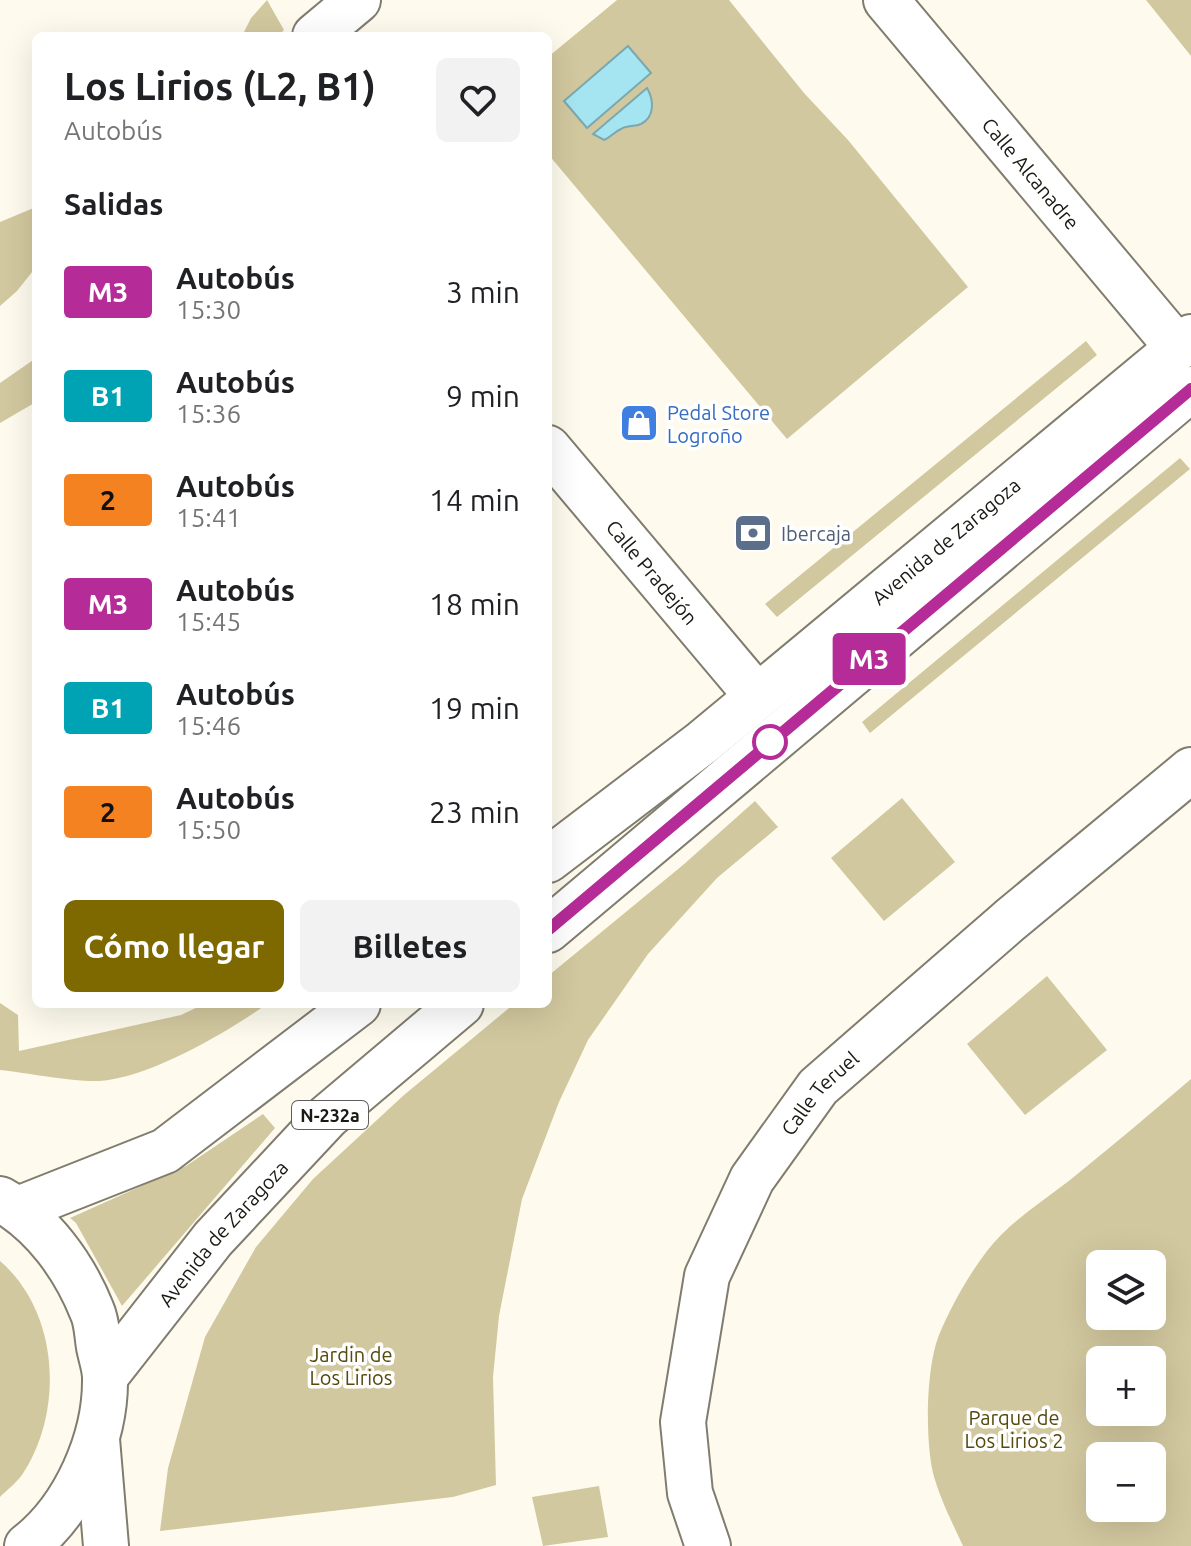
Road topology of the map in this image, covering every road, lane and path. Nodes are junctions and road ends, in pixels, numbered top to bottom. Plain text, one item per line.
1 (358, 0) edge
2 (886, 0) edge
3 (320, 32) edge
4 (1185, 342) edge
5 (1191, 389) edge
6 (552, 453) edge
7 (757, 696) junction
8 (1191, 770) edge
9 (552, 857) edge
10 (552, 927) edge
11 (353, 1008) edge
12 (456, 1008) edge
13 (9, 1204) edge
14 (105, 1377) junction
15 (97, 1439) junction
16 (27, 1546) edge
17 (106, 1546) edge
18 (708, 1546) edge

1 - 3 main road
2 - 4 main road, Calle Alcanadre
4 - 7 main road, Avenida de Zaragoza
5 - 10 main road, Avenida de Zaragoza
6 - 7 main road, Calle Pradejón
7 - 9 main road, Avenida de Zaragoza
8 - 18 main road, Calle Teruel
11 - 13 main road
12 - 14 main road, Avenida de Zaragoza / N-232a
13 - 14 main road
14 - 15 main road
15 - 16 main road
15 - 17 main road

